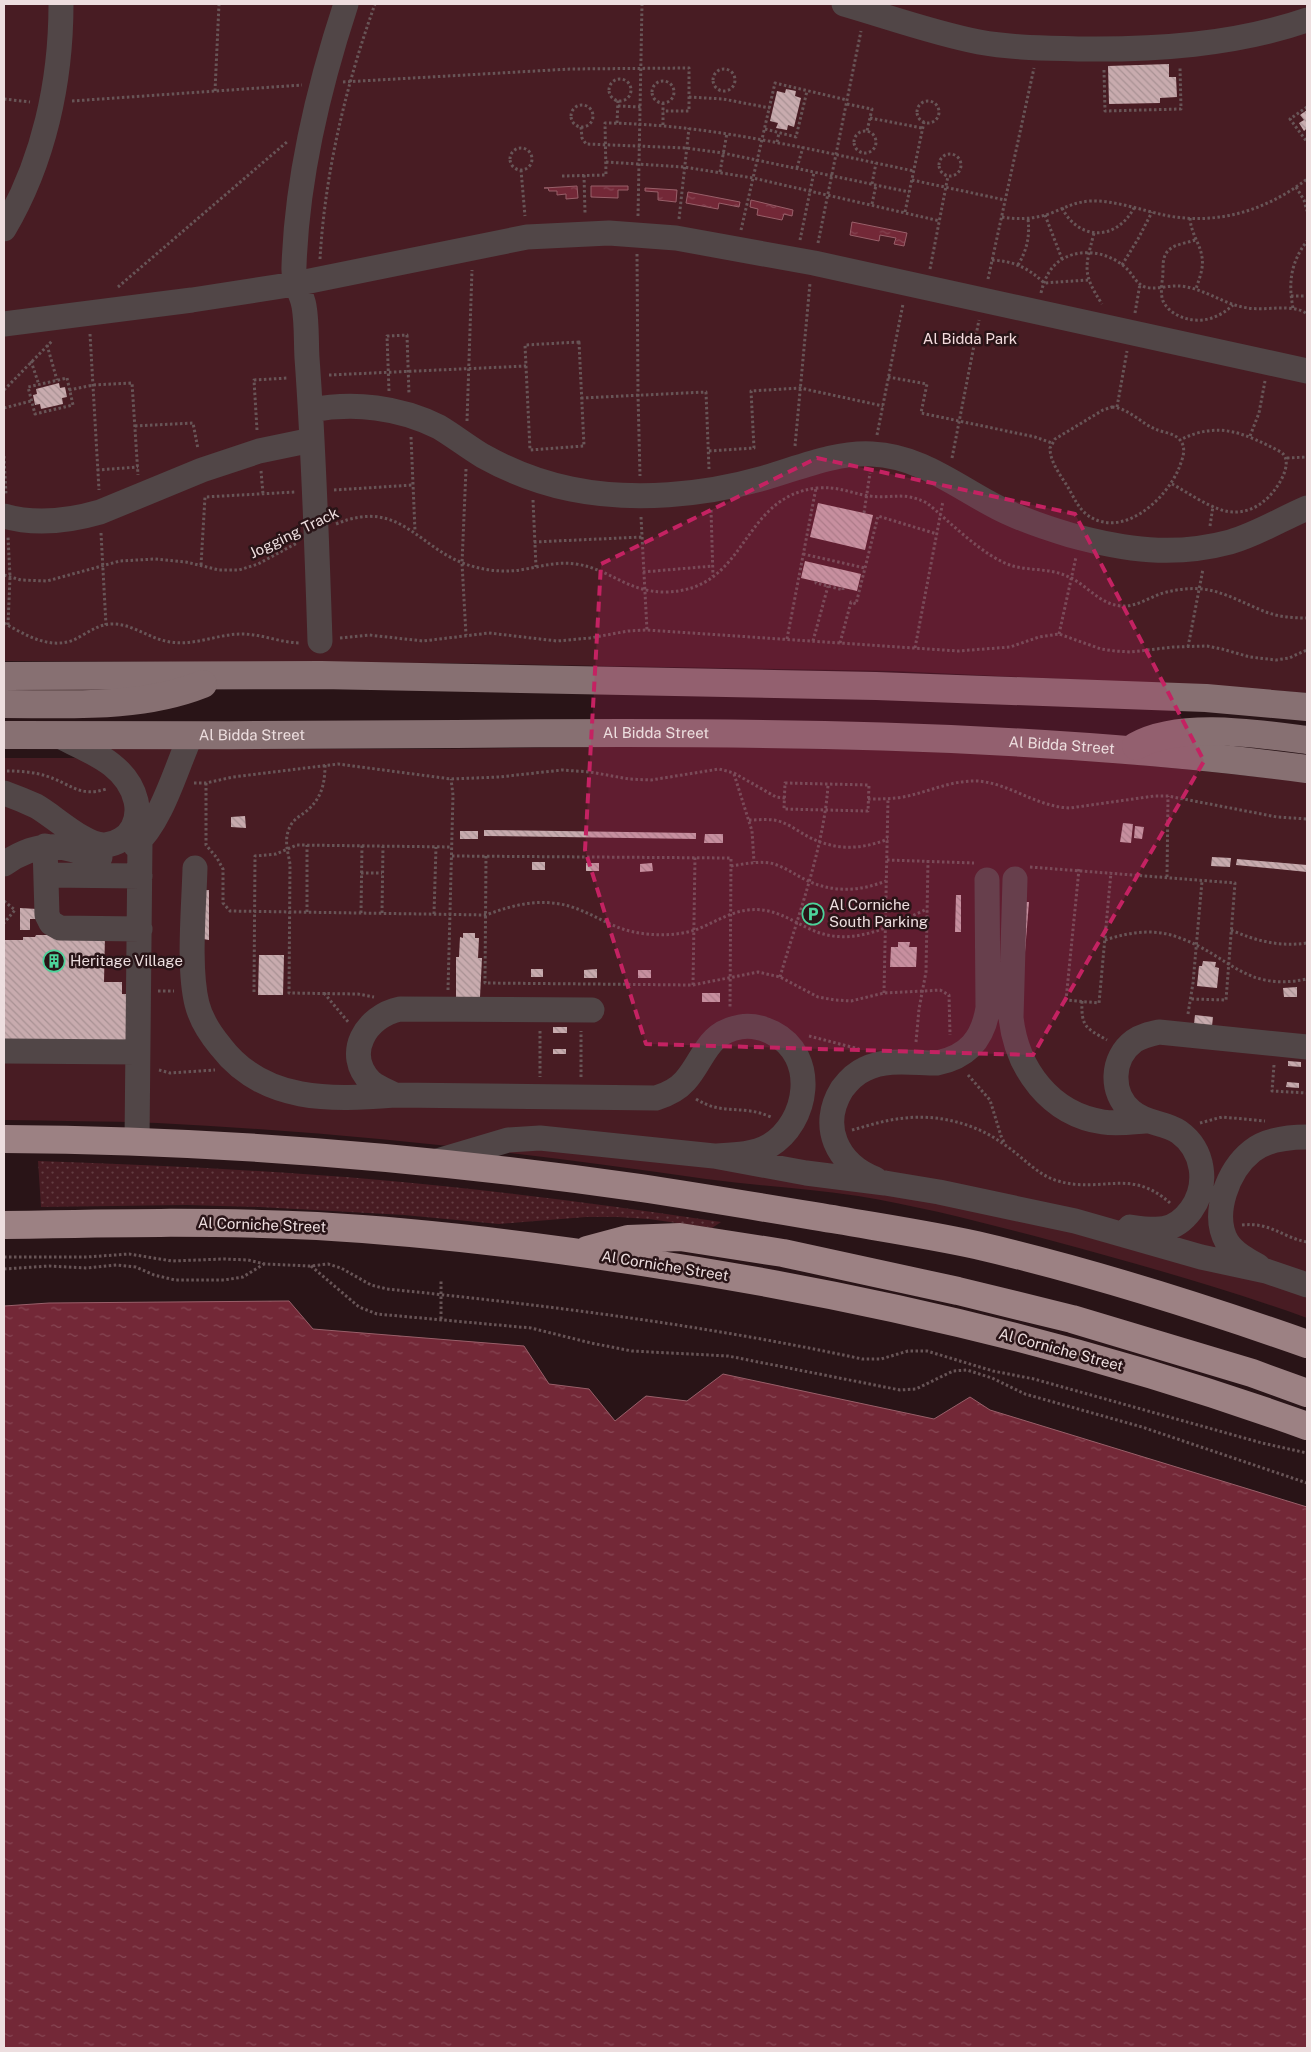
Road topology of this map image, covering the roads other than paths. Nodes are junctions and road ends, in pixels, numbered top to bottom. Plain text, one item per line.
1 (61, 4) edge
2 (346, 4) edge
3 (855, 7) edge
4 (1307, 20) edge
5 (4, 229) edge
6 (295, 284) junction
7 (4, 324) edge
8 (1307, 370) edge
9 (311, 410) junction
10 (312, 440) junction
11 (1307, 508) edge
12 (4, 516) edge
13 (320, 641) road end
14 (225, 675) junction
15 (4, 676) edge
16 (4, 704) edge
17 (1307, 707) edge
18 (4, 735) edge
19 (56, 735) junction
20 (191, 735) junction
21 (1307, 740) edge
22 (1131, 749) junction
23 (1307, 769) edge
24 (4, 793) edge
25 (140, 840) junction
26 (45, 846) junction
27 (4, 864) edge
28 (194, 868) dead end
29 (981, 872) road end
30 (1018, 873) road end
31 (46, 875) junction
32 (134, 876) junction
33 (133, 929) junction
34 (587, 1018) road end
35 (1307, 1047) edge
36 (4, 1051) edge
37 (137, 1056) junction
38 (395, 1095) junction
39 (1145, 1121) junction
40 (1307, 1136) edge
41 (4, 1139) edge
42 (136, 1141) junction
43 (714, 1156) junction
44 (434, 1162) junction
45 (884, 1183) junction
46 (1075, 1220) junction
47 (4, 1225) edge
48 (578, 1252) junction
49 (1266, 1271) junction
50 (1307, 1285) edge
51 (1307, 1344) edge
52 (1307, 1393) edge
53 (1307, 1426) edge

1 - 5 street
2 - 6 street
3 - 4 street
6 - 7 street
6 - 8 street
6 - 9 street
9 - 10 street
9 - 11 street
10 - 12 street
10 - 13 street
14 - 15 main road
14 - 16 main road
14 - 17 main road
18 - 19 main road, Al Bidda Street
19 - 20 main road, Al Bidda Street
19 - 24 street
20 - 22 main road, Al Bidda Street
20 - 25 street
21 - 22 main road
22 - 23 main road, Al Bidda Street
25 - 26 street
25 - 32 street
26 - 27 street
26 - 31 street
28 - 38 street
29 - 45 street
30 - 39 street
31 - 32 street
31 - 33 street
32 - 33 street
33 - 37 street
34 - 38 street
35 - 39 street
36 - 37 street
37 - 42 street
38 - 43 street
39 - 46 street
40 - 49 street
41 - 42 highway
42 - 44 highway
43 - 44 street
43 - 45 street
44 - 51 highway
45 - 46 street
46 - 49 street
47 - 48 highway, Al Corniche Street
48 - 52 highway
48 - 53 highway, Al Corniche Street
49 - 50 street

